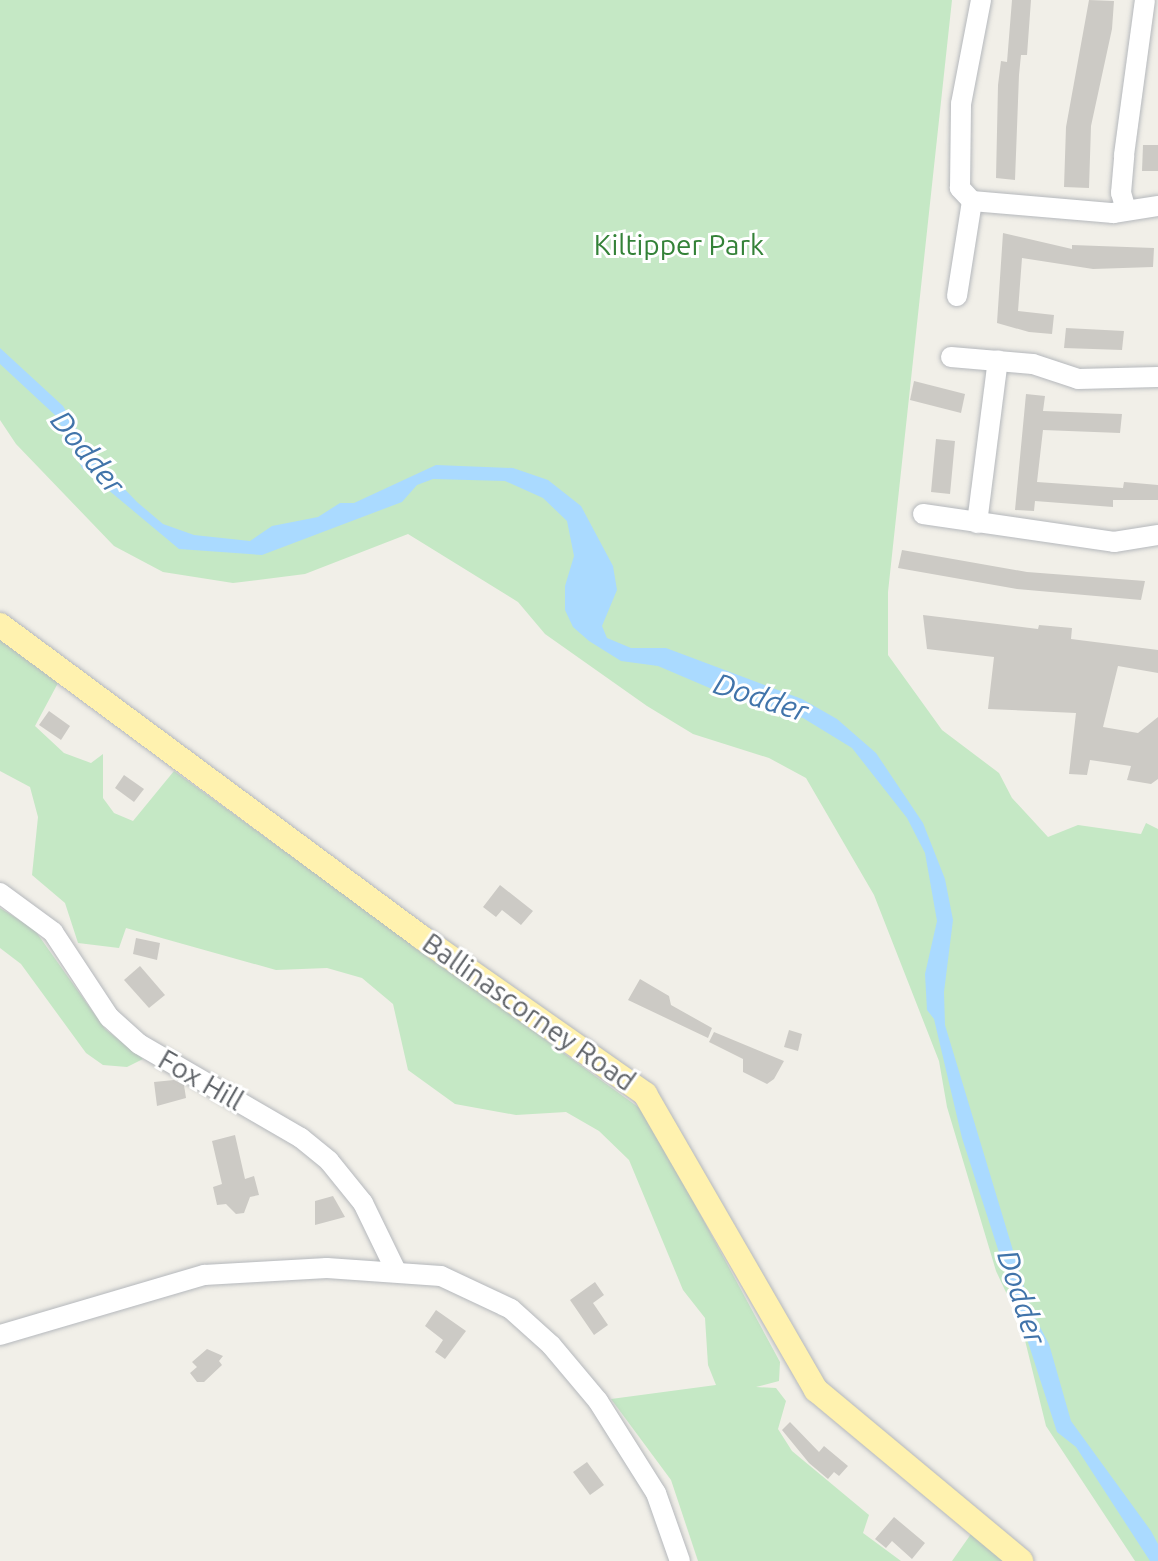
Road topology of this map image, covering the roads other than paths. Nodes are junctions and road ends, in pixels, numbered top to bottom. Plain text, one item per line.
1 (981, 0) edge
2 (1145, 0) edge
3 (972, 201) junction
4 (1158, 206) edge
5 (1126, 210) junction
6 (957, 296) dead end
7 (951, 357) dead end
8 (998, 360) junction
9 (1158, 377) edge
10 (923, 514) dead end
11 (977, 523) junction
12 (1158, 535) edge
13 (0, 625) edge
14 (0, 893) edge
15 (395, 1269) junction
16 (0, 1335) edge
17 (680, 1561) edge
18 (1021, 1561) edge

1 - 3 street
2 - 5 street
3 - 5 street
3 - 6 street
4 - 5 street
7 - 8 street
8 - 9 street
8 - 11 street
10 - 11 street
11 - 12 street
13 - 18 main road, Ballinascorney Road
14 - 15 street, Fox Hill
15 - 16 street
15 - 17 street

